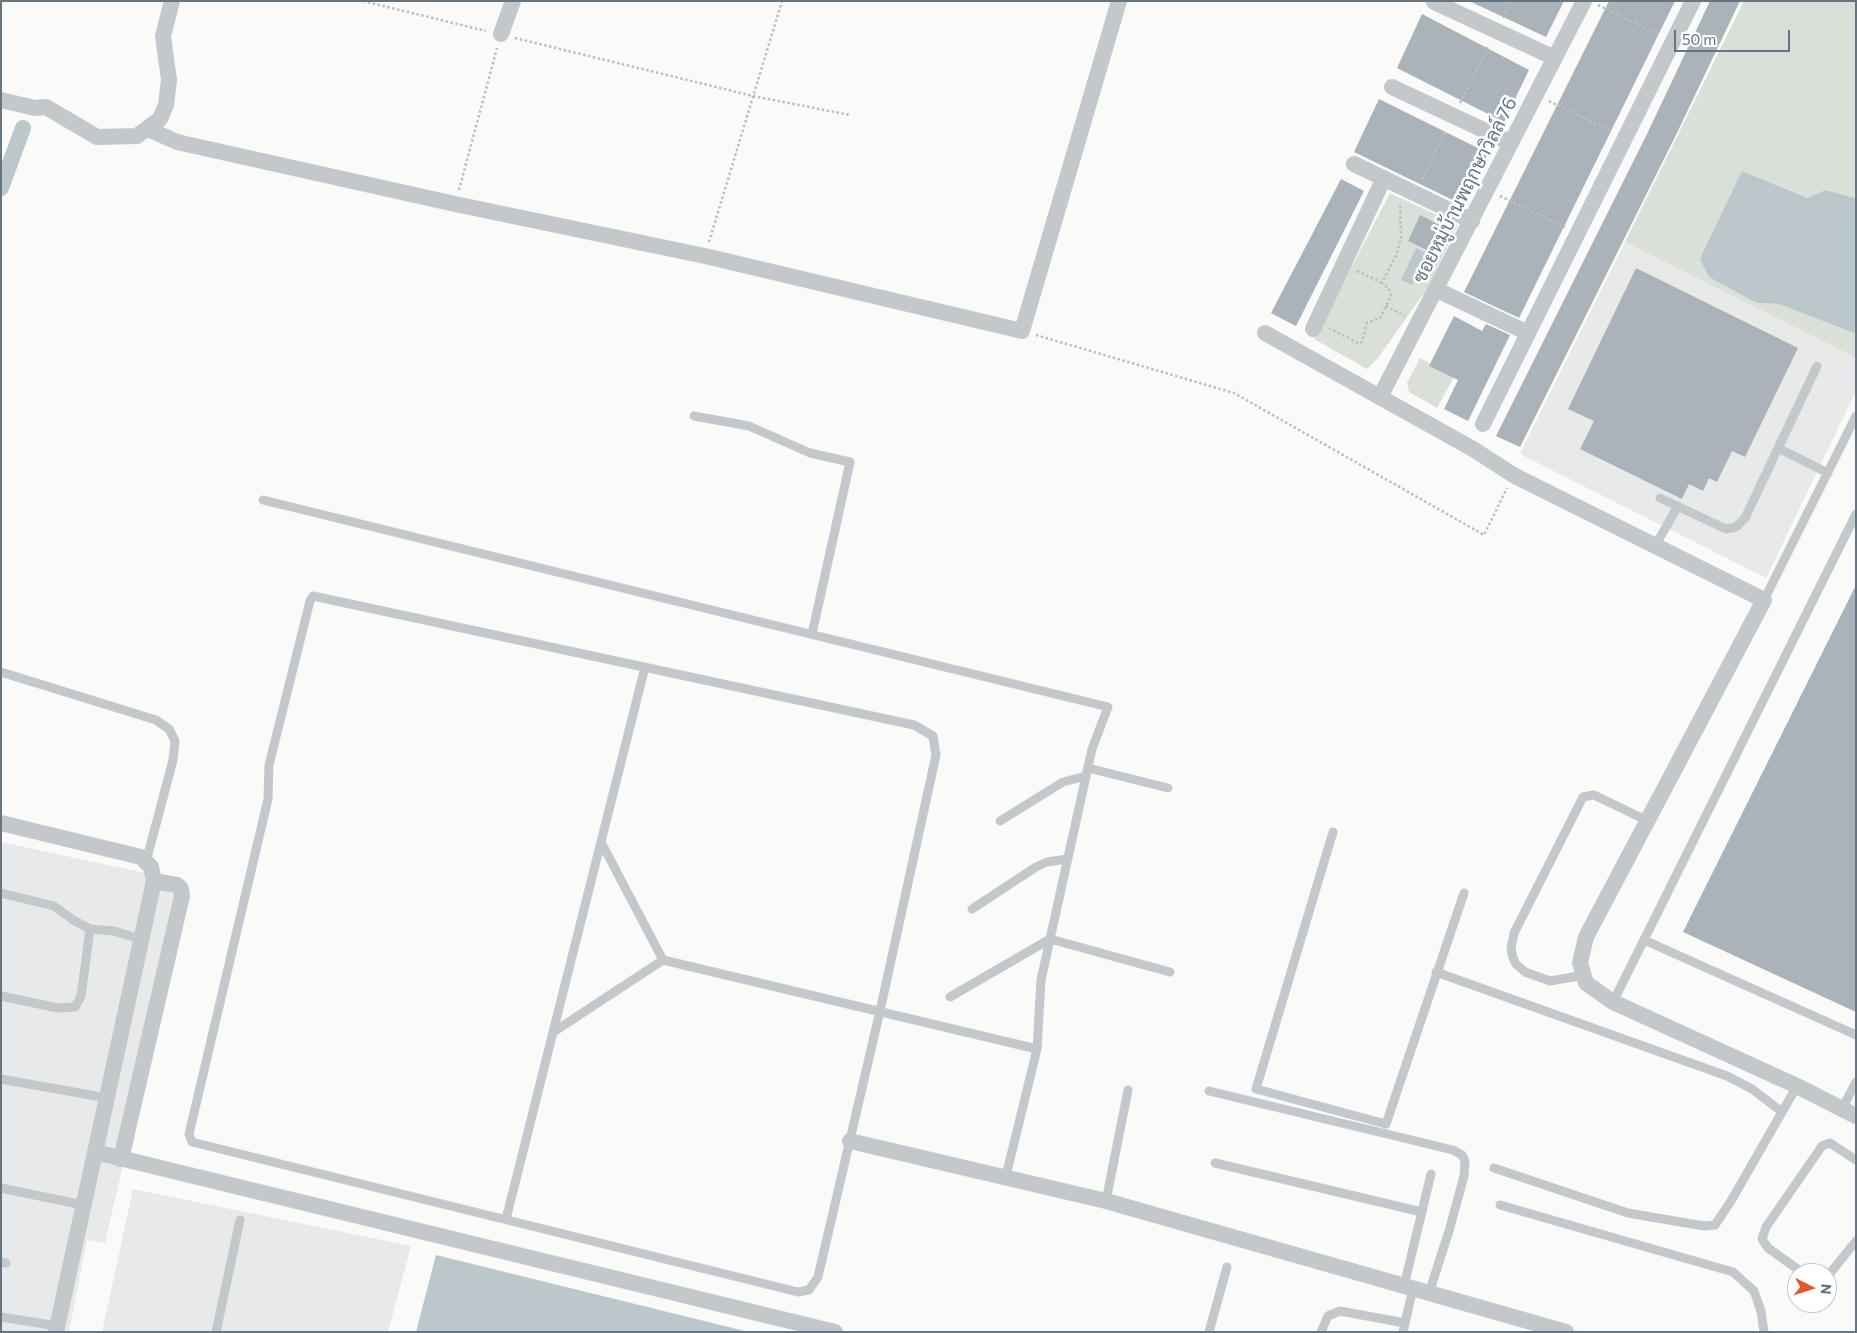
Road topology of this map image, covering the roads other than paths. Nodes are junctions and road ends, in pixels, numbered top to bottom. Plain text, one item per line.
1 (172, 1) edge
2 (513, 1) edge
3 (1584, 1) edge
4 (1693, 1) edge
5 (1114, 2) edge
6 (1434, 2) edge
7 (501, 34) road end
8 (1555, 58) junction
9 (1392, 87) dead end
10 (1, 100) edge
11 (148, 129) junction
12 (1512, 143) junction
13 (1354, 164) dead end
14 (1384, 178) junction
15 (1472, 221) junction
16 (1436, 290) junction
17 (1314, 325) road end
18 (1265, 333) dead end
19 (1528, 333) junction
20 (1817, 366) dead end
21 (1380, 397) junction
22 (694, 416) dead end
23 (1856, 416) edge
24 (1483, 424) dead end
25 (1778, 448) junction
26 (1828, 473) junction
27 (1660, 498) dead end
28 (263, 500) dead end
29 (1678, 506) junction
30 (1856, 514) edge
31 (1655, 546) junction
32 (1764, 600) junction
33 (812, 634) junction
34 (645, 667) junction
35 (1, 672) edge
36 (1087, 772) junction
37 (1168, 788) dead end
38 (1000, 821) dead end
39 (1648, 821) junction
40 (1, 824) edge
41 (1333, 832) dead end
42 (601, 842) junction
43 (1068, 859) junction
44 (146, 862) junction
45 (154, 881) junction
46 (1, 893) edge
47 (1464, 893) dead end
48 (972, 909) dead end
49 (90, 929) junction
50 (1050, 938) junction
51 (143, 940) junction
52 (1644, 940) junction
53 (663, 960) junction
54 (1170, 972) dead end
55 (1436, 972) junction
56 (1584, 975) junction
57 (1, 996) edge
58 (950, 997) dead end
59 (1612, 1002) junction
60 (880, 1011) junction
61 (555, 1031) junction
62 (1856, 1035) edge
63 (1037, 1049) junction
64 (1, 1079) edge
65 (1856, 1082) edge
66 (1797, 1086) junction
67 (1128, 1090) dead end
68 (1209, 1091) dead end
69 (107, 1098) junction
70 (1782, 1112) junction
71 (1849, 1112) edge
72 (850, 1141) junction
73 (94, 1152) junction
74 (121, 1159) junction
75 (1856, 1160) edge
76 (1214, 1163) dead end
77 (1494, 1168) dead end
78 (1432, 1174) dead end
79 (1006, 1176) junction
80 (1, 1188) edge
81 (1106, 1201) junction
82 (83, 1205) junction
83 (1500, 1205) dead end
84 (1422, 1212) junction
85 (506, 1219) junction
86 (240, 1220) dead end
87 (1856, 1241) edge
88 (1789, 1263) edge
89 (1837, 1265) edge
90 (1227, 1267) dead end
91 (1408, 1287) junction
92 (1429, 1293) junction
93 (1, 1317) edge
94 (1404, 1327) edge
95 (57, 1329) edge
96 (216, 1332) edge
97 (835, 1332) edge
98 (1209, 1332) edge
99 (1321, 1332) edge
100 (1566, 1332) edge
101 (1764, 1332) edge

1 - 11 street
2 - 7 street
3 - 8 street, ซอยหมู่บ้านพฤกษาวิลล์ 76
4 - 19 street
5 - 11 street
6 - 8 street
8 - 12 street, ซอยหมู่บ้านพฤกษาวิลล์ 76
9 - 12 street
10 - 11 street
12 - 15 street, ซอยหมู่บ้านพฤกษาวิลล์ 76
13 - 14 street
14 - 15 street
14 - 17 street
15 - 16 street, ซอยหมู่บ้านพฤกษาวิลล์ 76
16 - 19 street
16 - 21 street, ซอยหมู่บ้านพฤกษาวิลล์ 76
18 - 21 street
19 - 24 street
20 - 25 lane
21 - 31 street
22 - 33 lane
23 - 26 lane
25 - 26 lane
25 - 29 lane
26 - 32 lane
27 - 29 lane
28 - 33 lane
29 - 31 lane
30 - 52 lane
31 - 32 street
32 - 39 street
33 - 36 lane
34 - 42 lane
34 - 60 lane
34 - 85 lane
35 - 44 lane
36 - 37 lane
36 - 38 lane
36 - 43 lane
39 - 56 street
39 - 56 lane
40 - 44 street
41 - 55 lane
42 - 53 lane
42 - 61 lane
43 - 48 lane
43 - 50 lane
44 - 45 street
45 - 51 street
45 - 74 street
46 - 49 lane
47 - 55 lane
49 - 51 lane
49 - 57 lane
50 - 54 lane
50 - 58 lane
50 - 63 lane
51 - 69 street
52 - 59 lane
52 - 62 lane
53 - 60 lane
53 - 61 lane
55 - 70 lane
56 - 59 street
59 - 66 street
60 - 63 lane
60 - 72 lane
61 - 85 lane
63 - 79 lane
64 - 69 lane
65 - 71 lane
66 - 70 lane
66 - 71 street
67 - 81 lane
68 - 92 lane
69 - 73 street
70 - 77 lane
72 - 79 street
72 - 85 lane
73 - 74 street
73 - 82 street
74 - 97 street
75 - 88 lane
76 - 84 lane
78 - 84 lane
79 - 81 street
80 - 82 lane
81 - 91 street
82 - 95 street
83 - 101 lane
84 - 91 lane
86 - 96 lane
87 - 89 lane
90 - 98 lane
91 - 92 street
91 - 94 lane
92 - 100 street
93 - 95 lane
94 - 99 lane

